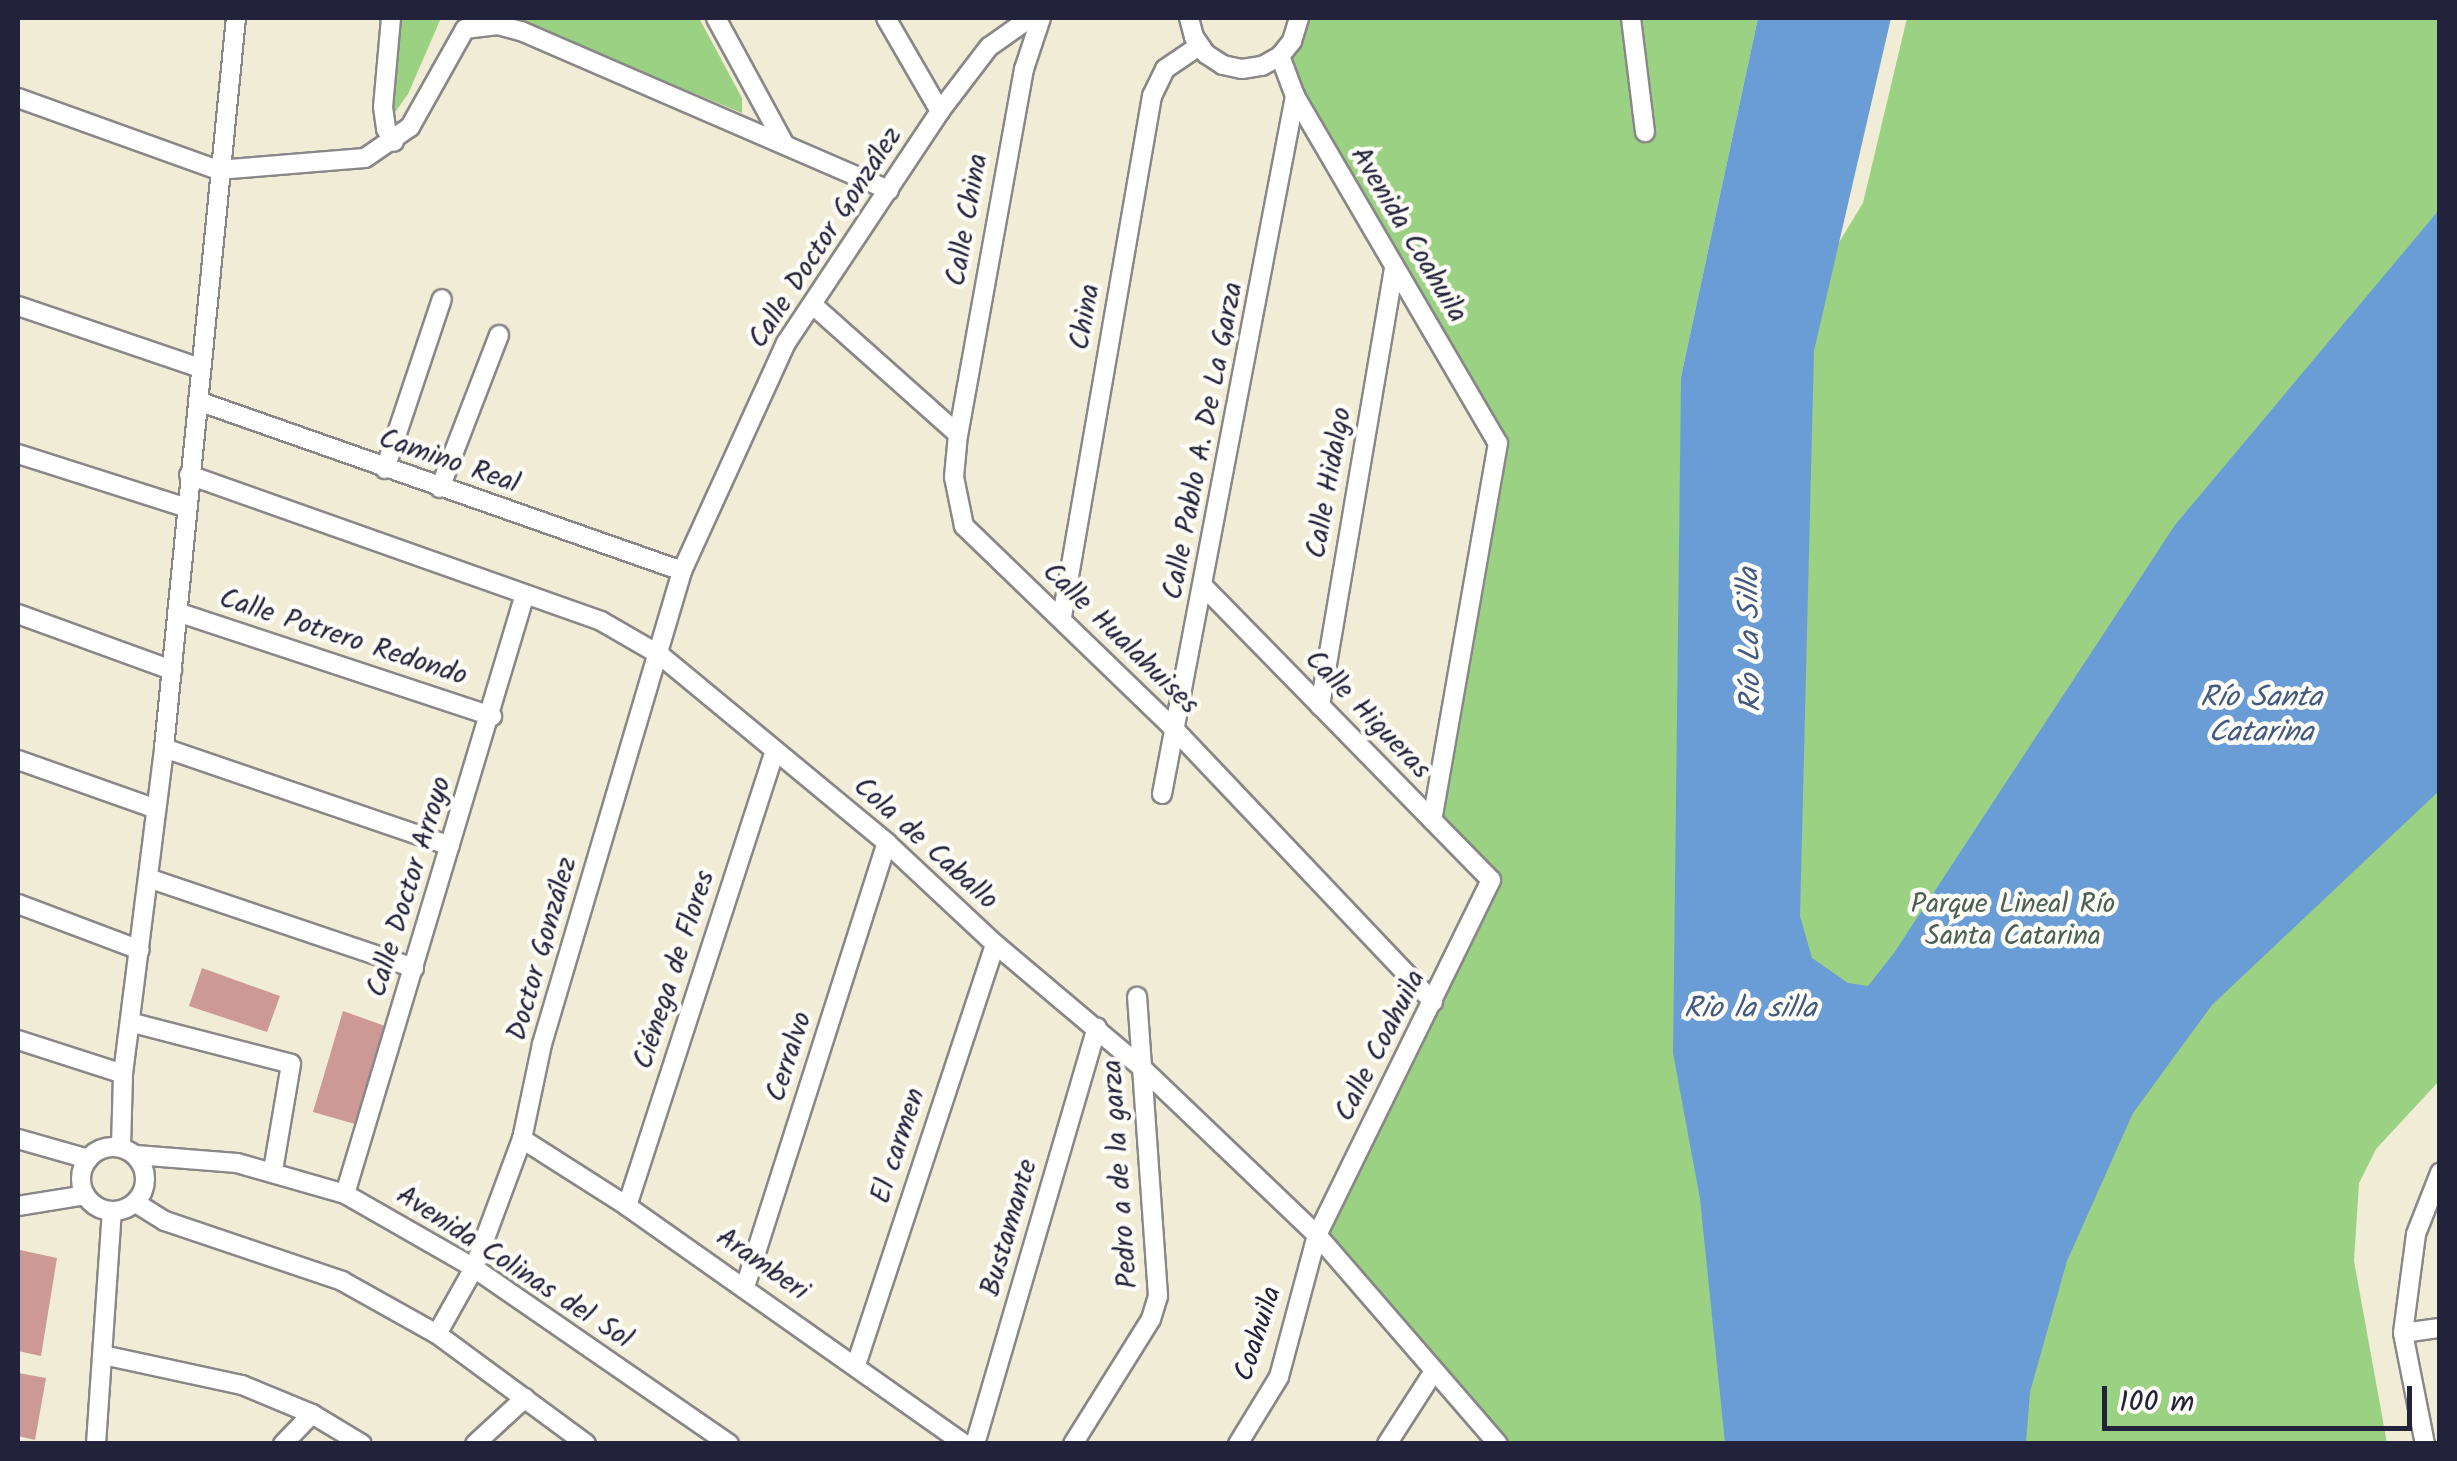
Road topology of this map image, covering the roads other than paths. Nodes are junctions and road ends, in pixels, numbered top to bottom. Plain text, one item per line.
1 (236, 18) edge
2 (391, 18) edge
3 (716, 18) edge
4 (886, 18) edge
5 (1030, 18) edge
6 (1040, 18) edge
7 (1189, 18) edge
8 (1298, 18) edge
9 (1631, 18) edge
10 (1199, 46) junction
11 (1280, 56) junction
12 (1295, 96) junction
13 (18, 98) edge
14 (940, 111) junction
15 (1645, 132) dead end
16 (394, 142) junction
17 (784, 143) junction
18 (218, 170) junction
19 (889, 190) junction
20 (1394, 269) junction
21 (442, 299) dead end
22 (813, 305) junction
23 (18, 306) edge
24 (500, 335) dead end
25 (200, 368) junction
26 (198, 401) junction
27 (958, 434) junction
28 (18, 454) edge
29 (385, 469) junction
30 (189, 475) junction
31 (440, 488) junction
32 (187, 508) junction
33 (682, 571) junction
34 (1204, 587) junction
35 (525, 594) junction
36 (176, 612) junction
37 (18, 614) edge
38 (1062, 617) junction
39 (660, 655) junction
40 (172, 670) junction
41 (1320, 706) junction
42 (492, 716) junction
43 (1177, 732) junction
44 (164, 748) junction
45 (775, 751) junction
46 (18, 760) edge
47 (1162, 794) dead end
48 (156, 808) junction
49 (1432, 820) junction
50 (886, 843) junction
51 (450, 846) junction
52 (148, 878) junction
53 (1490, 880) joint
54 (18, 904) edge
55 (994, 944) junction
56 (140, 950) junction
57 (414, 968) junction
58 (1137, 997) dead end
59 (1433, 1002) junction
60 (133, 1022) junction
61 (1097, 1028) junction
62 (18, 1040) edge
63 (1141, 1067) junction
64 (124, 1074) junction
65 (18, 1139) edge
66 (522, 1139) junction
67 (128, 1151) junction
68 (88, 1158) junction
69 (273, 1170) junction
70 (2440, 1173) edge
71 (2434, 1192) edge
72 (345, 1194) junction
73 (85, 1195) junction
74 (136, 1203) junction
75 (18, 1206) edge
76 (627, 1206) junction
77 (112, 1212) junction
78 (1317, 1236) junction
79 (474, 1268) junction
80 (746, 1287) junction
81 (2440, 1328) edge
82 (2403, 1333) junction
83 (437, 1334) junction
84 (102, 1355) junction
85 (856, 1365) junction
86 (1434, 1370) junction
87 (525, 1398) junction
88 (312, 1414) junction
89 (96, 1444) edge
90 (283, 1444) edge
91 (362, 1444) edge
92 (476, 1444) edge
93 (586, 1444) edge
94 (729, 1444) edge
95 (965, 1444) edge
96 (976, 1444) edge
97 (1073, 1444) edge
98 (1238, 1444) edge
99 (1387, 1444) edge
100 (1498, 1444) edge
101 (2424, 1444) edge

1 - 18 street
2 - 16 street
3 - 17 street
4 - 14 street
5 - 14 street, Calle Doctor González
6 - 27 street, Calle China
7 - 10 street
8 - 11 street
9 - 15 street
10 - 11 street
10 - 38 street, China
11 - 12 street, Avenida Coahuila
12 - 20 street, Avenida Coahuila
12 - 34 street, Calle Pablo A. De La Garza
13 - 18 street
14 - 19 street, Calle Doctor González
16 - 17 street
16 - 18 street
17 - 19 street
18 - 25 street
19 - 22 street, Calle Doctor González
20 - 41 street, Calle Hidalgo
20 - 49 street, Avenida Coahuila
21 - 29 street
22 - 27 street
22 - 33 street, Calle Doctor González
23 - 25 street
24 - 31 street
25 - 26 street
26 - 29 street, Camino Real
26 - 30 street
27 - 38 street, Calle Hualahuises
28 - 32 street
29 - 31 street, Camino Real
30 - 32 street
30 - 35 street, Cola de Caballo
31 - 33 street, Camino Real
32 - 36 street
33 - 39 street, Doctor González
34 - 41 street, Calle Higueras
34 - 43 street, Calle Pablo A. De La Garza
35 - 39 street, Cola de Caballo
35 - 42 street, Calle Doctor Arroyo
36 - 40 street
36 - 42 street, Calle Potrero Redondo
37 - 40 street
38 - 43 street, Calle Hualahuises
39 - 45 street, Cola de Caballo
39 - 66 street, Doctor González
40 - 44 street
41 - 49 street, Calle Higueras
42 - 51 street, Calle Doctor Arroyo
43 - 47 street, Calle Pablo A. De La Garza
43 - 59 street, Calle Hualahuises
44 - 48 street
44 - 51 street
45 - 50 street, Cola de Caballo
45 - 76 street, Ciénega de Flores
46 - 48 street
48 - 52 street
49 - 53 street, Calle Higueras
50 - 55 street, Cola de Caballo
50 - 80 street, Cerralvo
51 - 57 street, Calle Doctor Arroyo
52 - 56 street
52 - 57 street
53 - 59 street, Calle Coahuila
54 - 56 street
55 - 61 street, Cola de Caballo
55 - 85 street, El carmen
56 - 60 street
57 - 72 street, Calle Doctor Arroyo
58 - 63 street, Pedro a de la garza
59 - 78 street, Calle Coahuila
60 - 64 street
60 - 69 street
61 - 63 street, Cola de Caballo
61 - 96 street, Bustamante
62 - 64 street
63 - 78 street, Cola de Caballo
63 - 97 street, Pedro a de la garza
64 - 67 street
65 - 68 street
66 - 76 street, Aramberi
66 - 79 street, Doctor González
67 - 68 street
67 - 69 street, Avenida Colinas del Sol
67 - 74 street
68 - 73 street
69 - 72 street, Avenida Colinas del Sol
70 - 71 street
71 - 82 street
72 - 79 street, Avenida Colinas del Sol
73 - 75 street
73 - 77 street
74 - 77 street
74 - 83 street
76 - 80 street, Aramberi
77 - 84 street
78 - 86 street, Cola de Caballo
78 - 98 street, Coahuila
79 - 83 street, Doctor González
79 - 94 street, Avenida Colinas del Sol
80 - 85 street, Aramberi
81 - 82 street
82 - 101 street
83 - 87 street
84 - 88 street
84 - 89 street
85 - 95 street, Aramberi
86 - 99 street
86 - 100 street, Cola de Caballo
87 - 92 street
87 - 93 street
88 - 90 street
88 - 91 street

